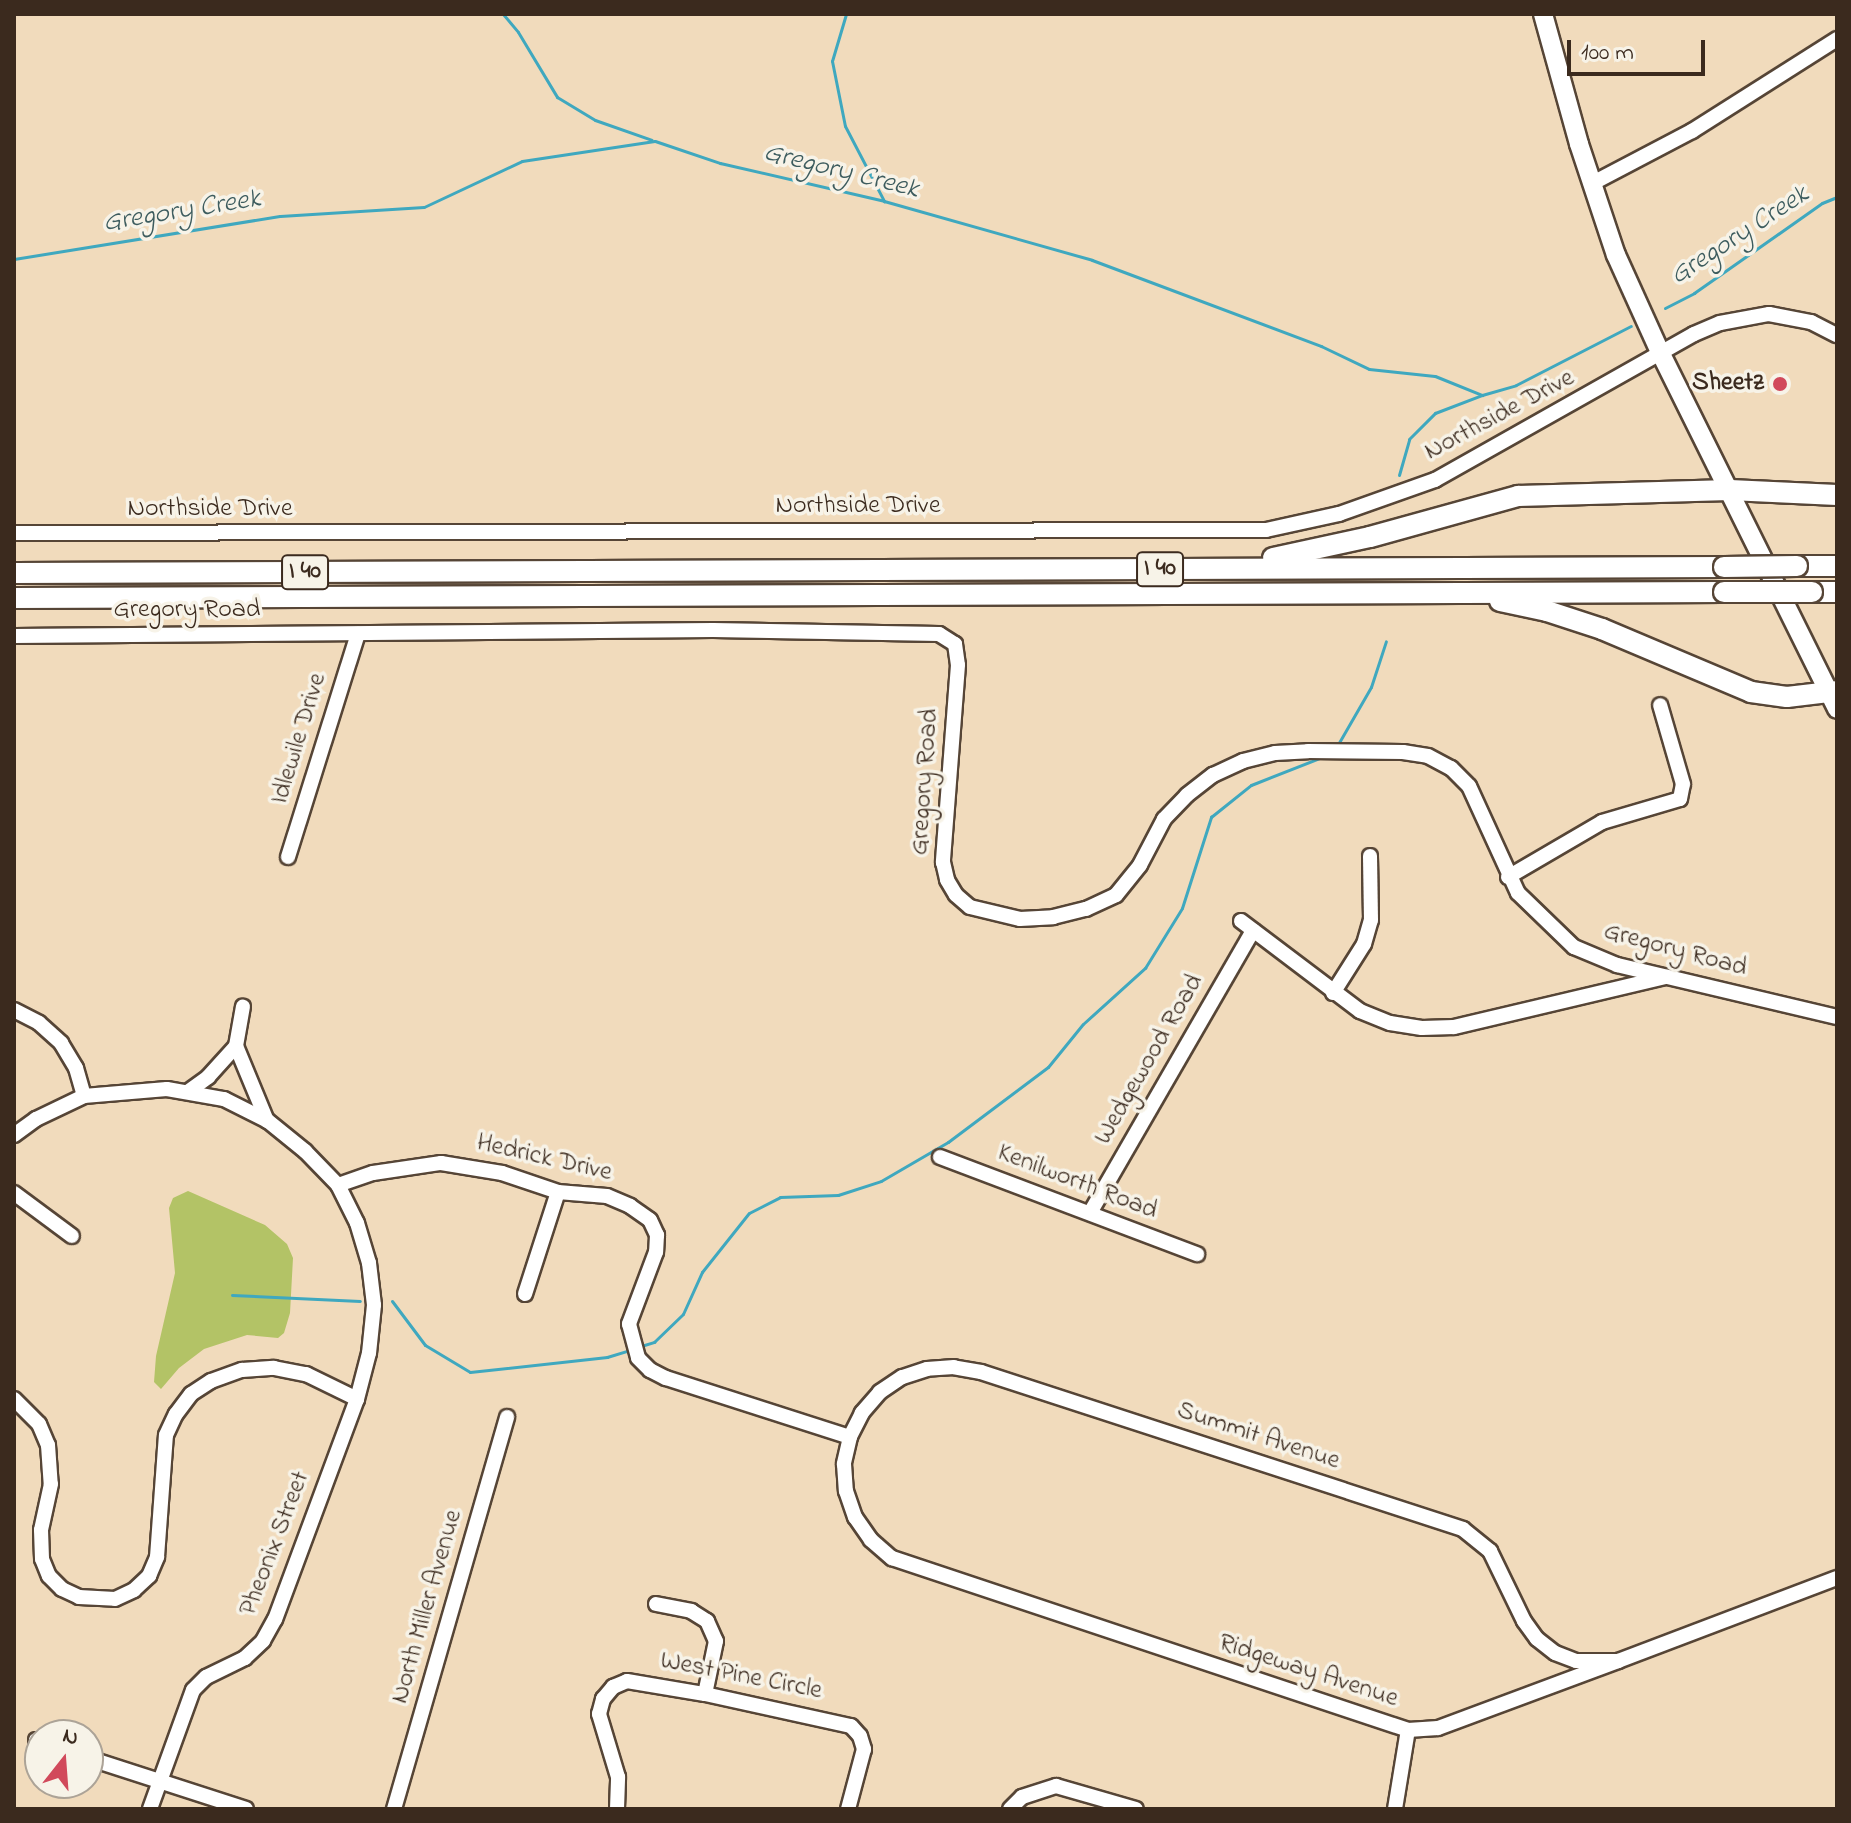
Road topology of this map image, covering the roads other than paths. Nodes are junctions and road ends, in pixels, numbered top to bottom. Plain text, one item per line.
1 (1543, 14) edge
2 (1837, 39) edge
3 (1591, 184) junction
4 (1837, 335) edge
5 (1661, 354) junction
6 (1730, 490) junction
7 (1837, 495) edge
8 (14, 533) edge
9 (1837, 566) edge
10 (1142, 569) junction
11 (14, 573) edge
12 (1837, 592) edge
13 (1432, 593) junction
14 (14, 598) edge
15 (358, 634) junction
16 (14, 636) edge
17 (1834, 698) edge
18 (1660, 705) dead end
19 (1370, 856) dead end
20 (288, 857) dead end
21 (1508, 877) junction
22 (1671, 976) junction
23 (1333, 993) junction
24 (243, 1007) dead end
25 (14, 1010) edge
26 (1837, 1017) edge
27 (236, 1046) junction
28 (189, 1091) junction
29 (84, 1096) junction
30 (268, 1121) junction
31 (14, 1135) edge
32 (940, 1157) dead end
33 (338, 1185) junction
34 (558, 1192) junction
35 (14, 1193) edge
36 (1090, 1213) junction
37 (72, 1236) dead end
38 (1197, 1254) dead end
39 (525, 1294) dead end
40 (14, 1399) edge
41 (357, 1399) junction
42 (507, 1417) dead end
43 (850, 1437) junction
44 (1837, 1578) edge
45 (656, 1604) dead end
46 (1618, 1661) junction
47 (705, 1694) junction
48 (1408, 1730) junction
49 (104, 1763) edge
50 (159, 1782) junction
51 (150, 1809) edge
52 (246, 1809) edge
53 (394, 1809) edge
54 (617, 1809) edge
55 (848, 1809) edge
56 (1010, 1809) edge
57 (1136, 1809) edge
58 (1395, 1809) edge

1 - 3 main road
2 - 3 street
3 - 5 main road
4 - 5 street, Northside Drive
5 - 6 main road
5 - 8 street, Northside Drive
6 - 7 highway
6 - 10 highway
6 - 17 main road
9 - 10 highway, I 40, bridge
10 - 11 highway, I 40
12 - 13 highway, I 40, bridge
13 - 14 highway, I 40
13 - 17 highway
15 - 16 street, Gregory Road
15 - 20 street, Idlewile Drive
15 - 21 street, Gregory Road
18 - 21 street
19 - 23 street
21 - 22 street, Gregory Road
22 - 23 street
22 - 26 street, Gregory Road
23 - 36 street, Wedgewood Road
24 - 27 street
25 - 29 street
27 - 28 street
27 - 30 street
28 - 29 street, Pheonix Street
28 - 30 street, Pheonix Street
29 - 31 street, Pheonix Street
30 - 33 street, Pheonix Street
32 - 36 street, Kenilworth Road
33 - 34 street, Hedrick Drive
33 - 41 street, Pheonix Street
34 - 39 street
34 - 43 street, Hedrick Drive
35 - 37 street
36 - 38 street, Kenilworth Road
40 - 41 street
41 - 50 street, Pheonix Street
42 - 53 street, North Miller Avenue
43 - 46 street, Summit Avenue
43 - 48 street, Ridgeway Avenue
44 - 46 street, Ridgeway Avenue
45 - 47 street
46 - 48 street, Ridgeway Avenue
47 - 54 street, West Pine Circle
47 - 55 street, West Pine Circle
48 - 58 street
49 - 50 street
50 - 51 street, Pheonix Street
50 - 52 street
56 - 57 street

